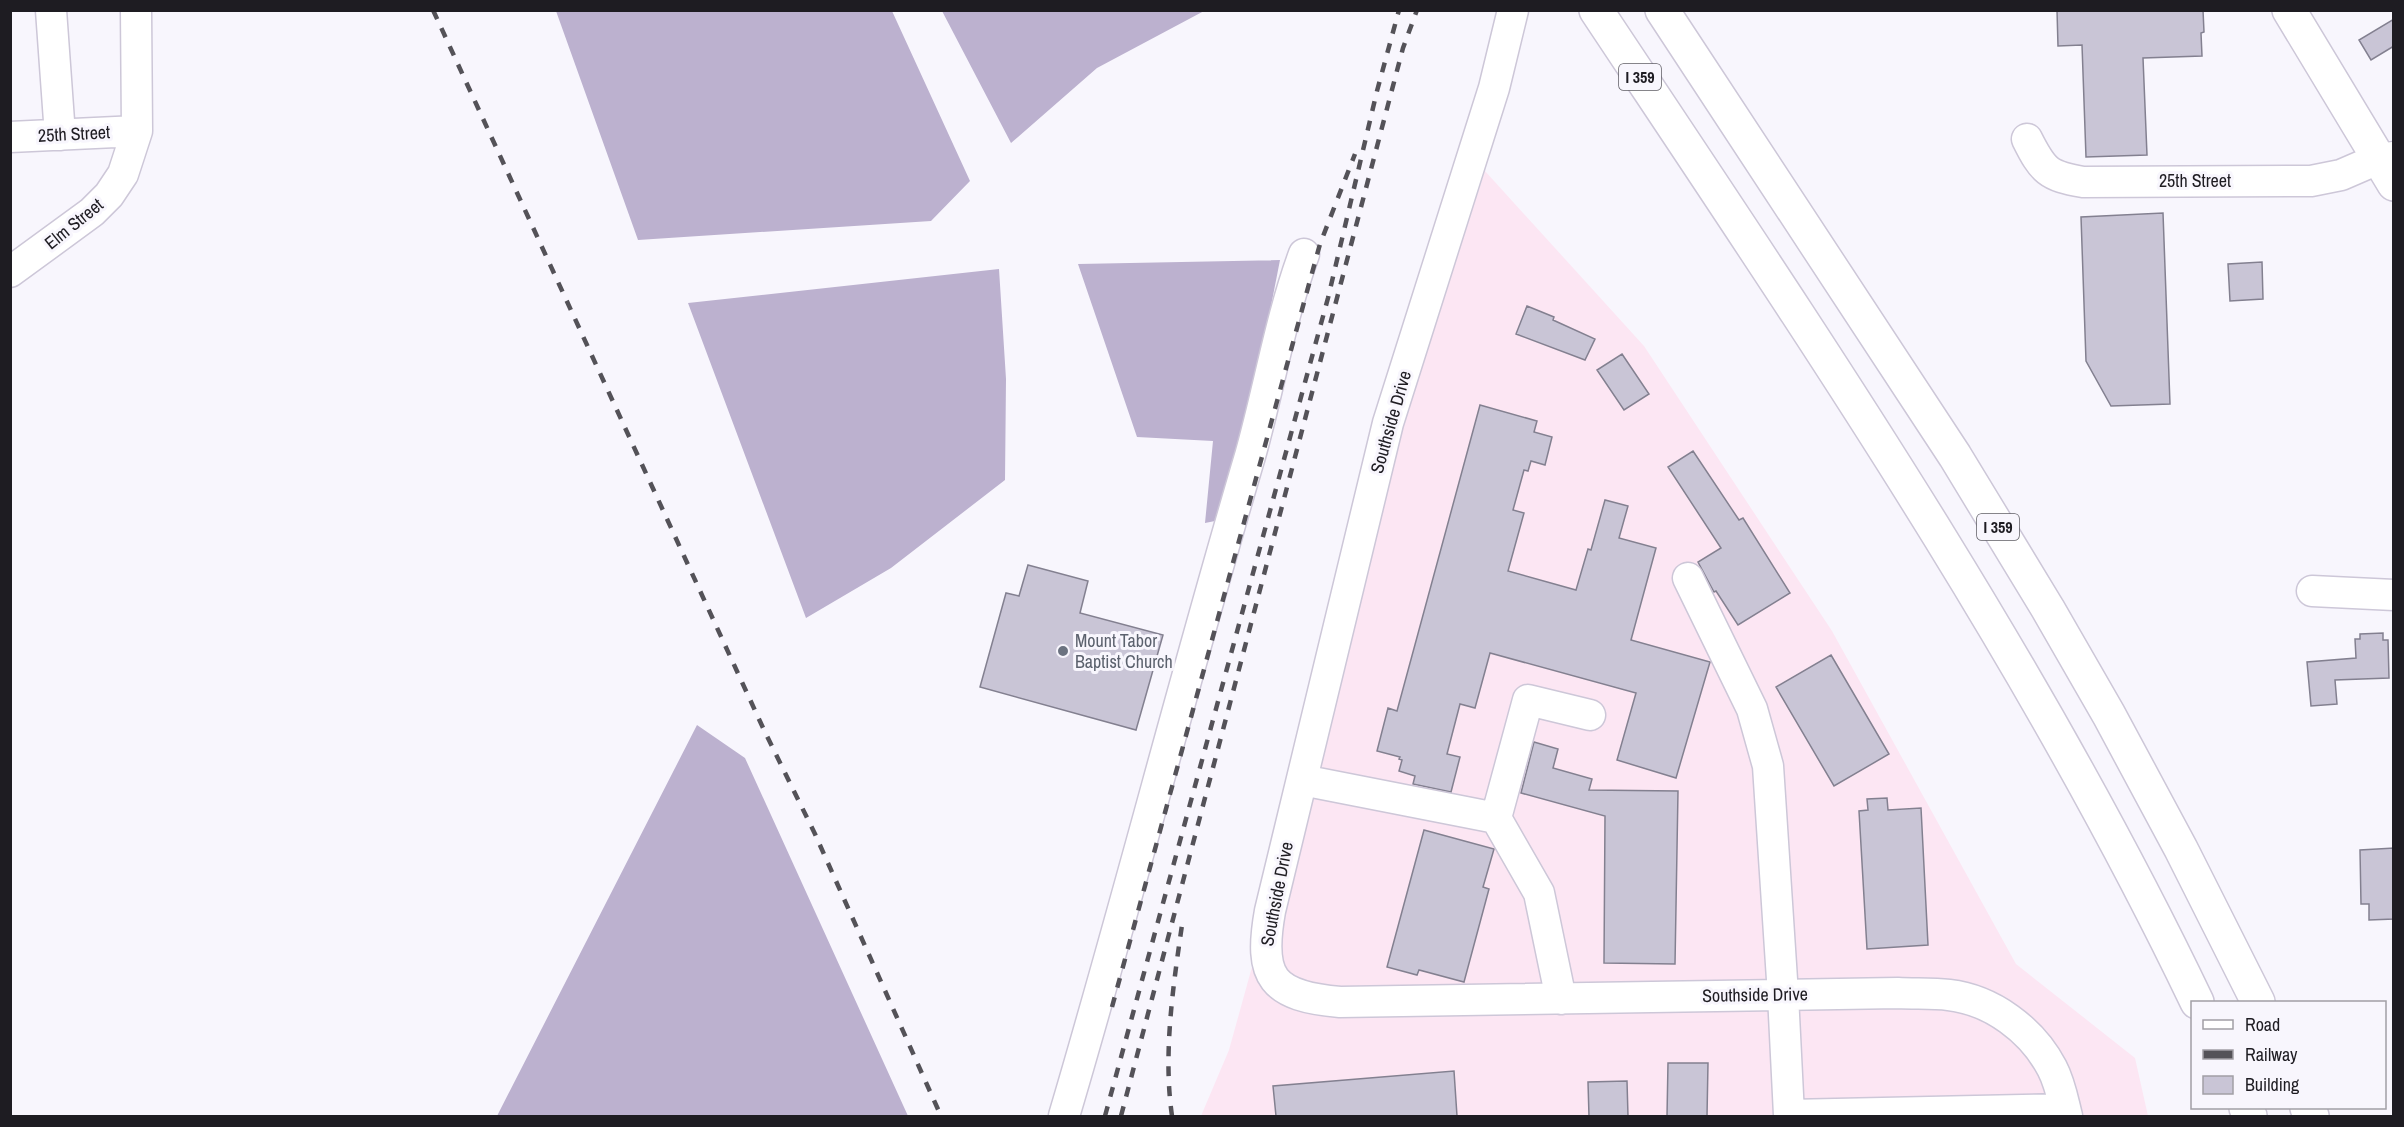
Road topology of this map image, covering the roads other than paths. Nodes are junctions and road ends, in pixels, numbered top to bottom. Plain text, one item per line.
1 (51, 10) edge
2 (136, 10) edge
3 (1514, 10) edge
4 (1596, 10) edge
5 (1662, 10) edge
6 (2289, 10) edge
7 (137, 131) junction
8 (60, 135) junction
9 (10, 137) edge
10 (2027, 139) dead end
11 (2388, 167) edge
12 (1304, 254) dead end
13 (10, 272) edge
14 (1688, 578) dead end
15 (2312, 591) dead end
16 (2394, 595) edge
17 (1590, 715) dead end
18 (1302, 780) junction
19 (1496, 818) junction
20 (1783, 995) junction
21 (1561, 999) junction
22 (2196, 1001) edge
23 (2257, 1001) edge
24 (1112, 1007) dead end
25 (2066, 1113) edge
26 (1064, 1116) edge
27 (1074, 1116) edge

1 - 8 street
2 - 7 street, Elm Street
3 - 18 street, Southside Drive
4 - 22 main road, I 359
5 - 23 main road, I 359
6 - 11 main road
7 - 8 street, 25th Street
7 - 13 street, Elm Street
8 - 9 street, 25th Street
10 - 11 street, 25th Street
12 - 26 street
14 - 20 street
15 - 16 street
17 - 19 street
18 - 19 street
18 - 21 street, Southside Drive
19 - 21 street
20 - 21 street, Southside Drive
20 - 25 street, Southside Drive
20 - 25 street
24 - 27 street

